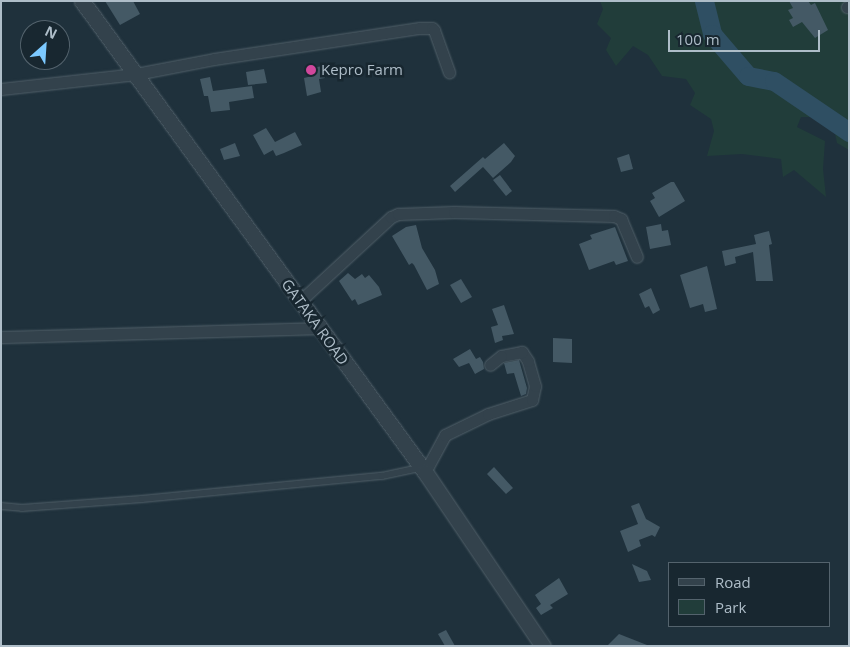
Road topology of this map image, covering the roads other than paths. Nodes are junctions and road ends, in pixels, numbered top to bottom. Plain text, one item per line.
1 (82, 1) edge
2 (449, 72) dead end
3 (136, 74) junction
4 (1, 89) edge
5 (637, 257) dead end
6 (300, 301) junction
7 (319, 328) junction
8 (1, 337) edge
9 (490, 365) dead end
10 (423, 470) junction
11 (1, 506) edge
12 (542, 646) edge

1 - 3 street, GATAKA ROAD
2 - 3 street
3 - 4 street
3 - 6 street, GATAKA ROAD
5 - 6 street
6 - 7 street, GATAKA ROAD
7 - 8 street
7 - 10 street, GATAKA ROAD
9 - 10 street
10 - 11 lane
10 - 12 street, GATAKA ROAD

